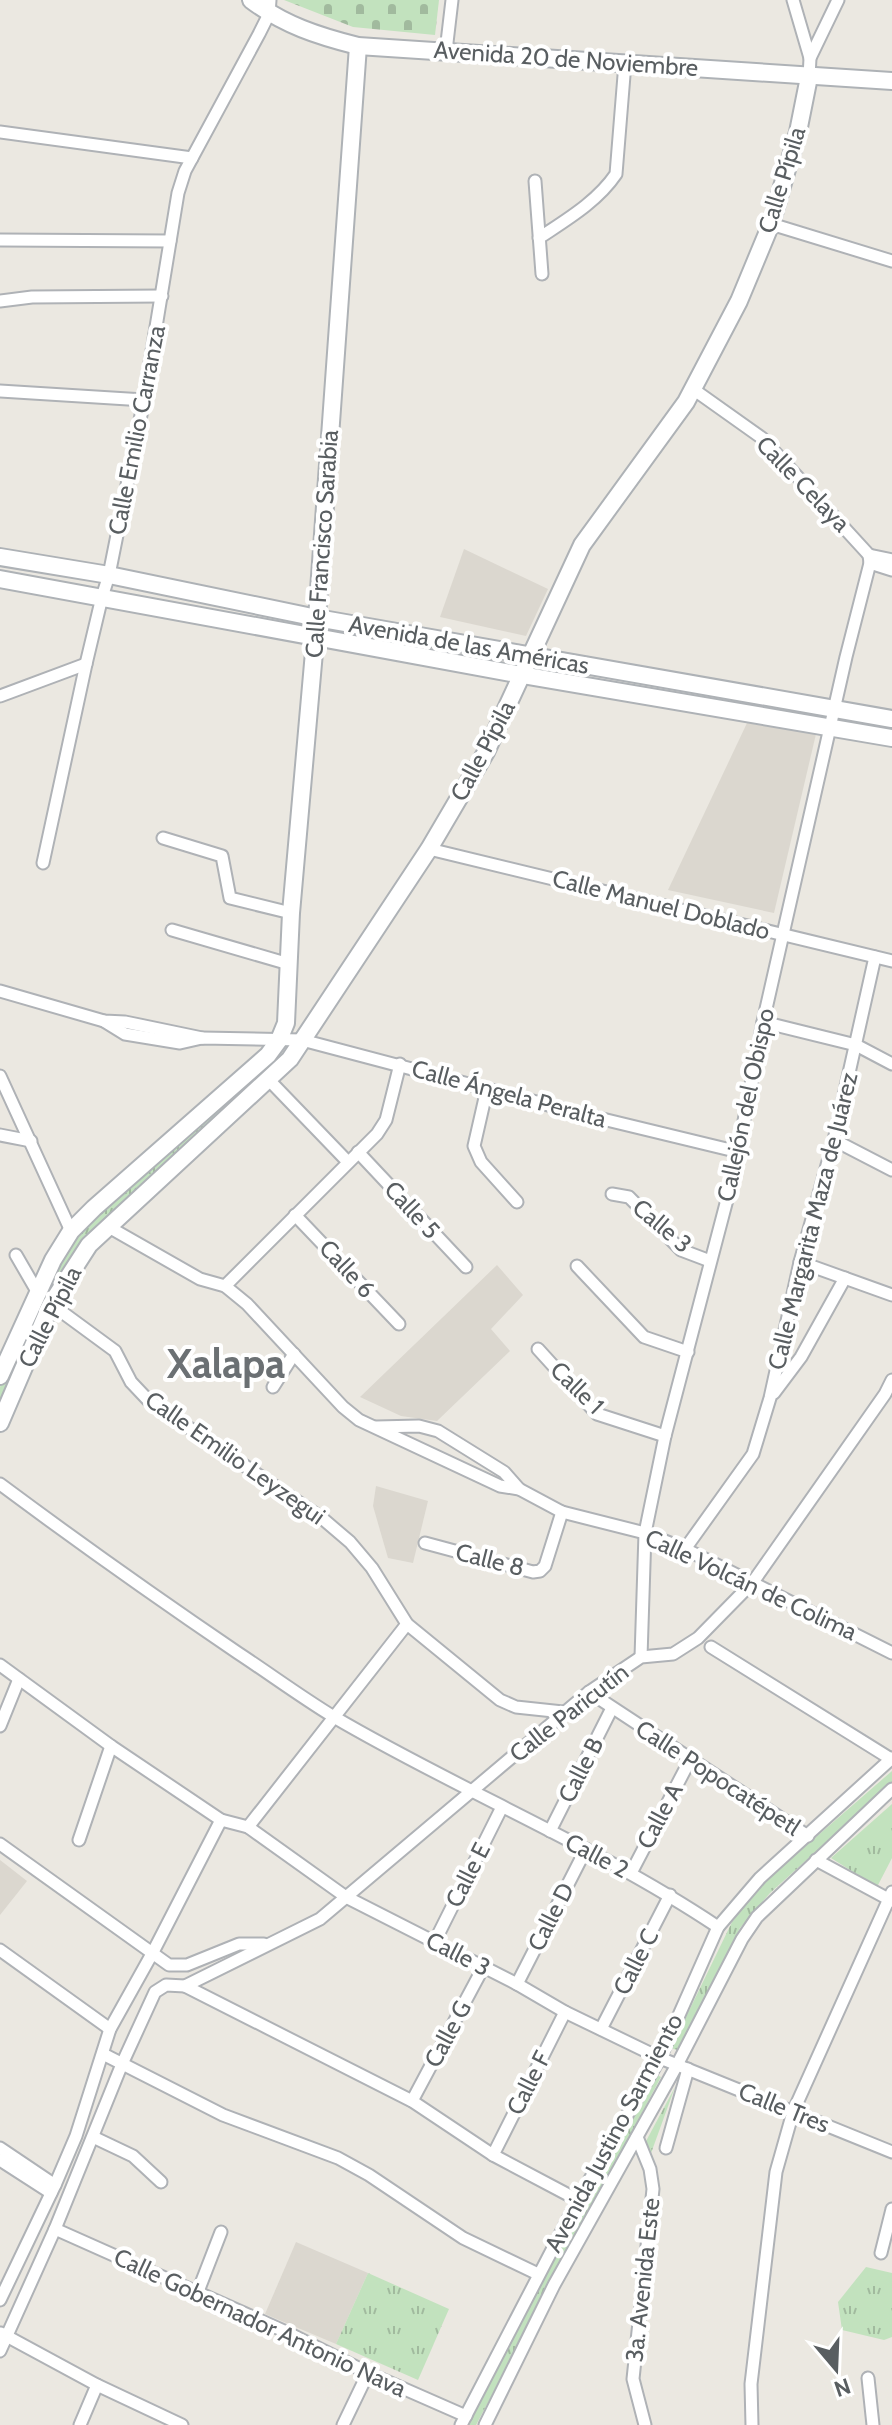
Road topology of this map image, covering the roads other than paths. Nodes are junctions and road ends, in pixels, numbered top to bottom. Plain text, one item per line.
1 (251, 0) edge
2 (452, 0) edge
3 (793, 0) edge
4 (838, 0) edge
5 (270, 7) edge
6 (358, 46) junction
7 (446, 51) junction
8 (810, 58) junction
9 (625, 63) junction
10 (809, 77) junction
11 (892, 81) edge
12 (0, 132) edge
13 (192, 158) junction
14 (535, 181) dead end
15 (771, 224) junction
16 (539, 238) junction
17 (0, 240) edge
18 (170, 241) junction
19 (892, 261) edge
20 (542, 274) dead end
21 (162, 296) junction
22 (0, 301) edge
23 (693, 389) junction
24 (0, 391) edge
25 (144, 400) junction
26 (0, 557) edge
27 (870, 559) junction
28 (892, 560) edge
29 (892, 570) edge
30 (109, 575) junction
31 (0, 579) edge
32 (102, 597) junction
33 (317, 618) junction
34 (315, 637) junction
35 (531, 656) junction
36 (86, 664) junction
37 (522, 675) junction
38 (0, 696) edge
39 (834, 708) junction
40 (892, 719) edge
41 (831, 728) junction
42 (892, 738) edge
43 (163, 838) dead end
44 (429, 849) junction
45 (43, 863) dead end
46 (291, 913) junction
47 (172, 930) dead end
48 (784, 935) junction
49 (875, 957) junction
50 (892, 961) edge
51 (289, 964) junction
52 (0, 991) edge
53 (763, 1022) junction
54 (279, 1040) junction
55 (302, 1040) junction
56 (856, 1045) junction
57 (400, 1064) junction
58 (892, 1064) edge
59 (0, 1076) edge
60 (269, 1080) junction
61 (487, 1089) junction
62 (0, 1135) edge
63 (834, 1140) junction
64 (31, 1141) junction
65 (358, 1152) junction
66 (739, 1152) junction
67 (348, 1162) junction
68 (892, 1170) edge
69 (612, 1194) dead end
70 (517, 1202) dead end
71 (295, 1215) junction
72 (107, 1226) junction
73 (71, 1231) junction
74 (16, 1255) dead end
75 (710, 1261) junction
76 (800, 1262) junction
77 (577, 1266) dead end
78 (466, 1267) dead end
79 (845, 1278) junction
80 (225, 1286) junction
81 (892, 1295) edge
82 (44, 1298) junction
83 (399, 1324) dead end
84 (538, 1349) dead end
85 (688, 1352) junction
86 (294, 1354) junction
87 (0, 1376) edge
88 (892, 1380) edge
89 (273, 1387) dead end
90 (888, 1396) edge
91 (770, 1398) junction
92 (0, 1423) edge
93 (373, 1427) junction
94 (665, 1436) junction
95 (0, 1484) edge
96 (519, 1489) junction
97 (562, 1512) junction
98 (645, 1533) junction
99 (425, 1543) dead end
100 (685, 1549) junction
101 (753, 1582) junction
102 (407, 1624) junction
103 (711, 1647) dead end
104 (892, 1653) edge
105 (641, 1657) junction
106 (0, 1665) edge
107 (19, 1679) junction
108 (589, 1692) junction
109 (612, 1708) junction
110 (563, 1712) junction
111 (333, 1716) junction
112 (0, 1726) edge
113 (111, 1746) junction
114 (892, 1758) edge
115 (690, 1760) junction
116 (892, 1789) edge
117 (472, 1792) junction
118 (502, 1807) junction
119 (221, 1820) junction
120 (248, 1827) junction
121 (550, 1831) junction
122 (808, 1836) junction
123 (79, 1840) dead end
124 (0, 1844) edge
125 (586, 1849) junction
126 (816, 1860) junction
127 (631, 1873) junction
128 (670, 1895) junction
129 (346, 1897) junction
130 (891, 1898) edge
131 (718, 1927) junction
132 (434, 1943) junction
133 (268, 1944) junction
134 (0, 1950) edge
135 (153, 1952) junction
136 (483, 1968) junction
137 (517, 1984) junction
138 (185, 1986) junction
139 (565, 2012) junction
140 (110, 2029) junction
141 (601, 2029) junction
142 (103, 2054) junction
143 (660, 2058) junction
144 (122, 2064) junction
145 (682, 2067) junction
146 (412, 2101) junction
147 (793, 2112) junction
148 (93, 2137) junction
149 (637, 2137) junction
150 (0, 2148) edge
151 (666, 2148) dead end
152 (892, 2152) edge
153 (493, 2155) junction
154 (0, 2160) edge
155 (161, 2182) dead end
156 (53, 2189) junction
157 (578, 2200) junction
158 (892, 2209) edge
159 (55, 2229) junction
160 (221, 2232) dead end
161 (881, 2253) dead end
162 (538, 2274) junction
163 (197, 2294) junction
164 (0, 2300) edge
165 (3, 2335) edge
166 (0, 2351) edge
167 (368, 2373) junction
168 (868, 2378) dead end
169 (97, 2385) junction
170 (463, 2421) edge
171 (80, 2425) edge
172 (182, 2425) edge
173 (343, 2425) edge
174 (485, 2425) edge
175 (645, 2425) edge
176 (752, 2425) edge
177 (873, 2425) edge

1 - 5 main road, Avenida 20 de Noviembre
2 - 7 street
3 - 8 street
4 - 8 street, Calle Pípila
5 - 6 main road, Avenida 20 de Noviembre
5 - 13 street, Calle Emilio Carranza
6 - 7 main road, Avenida 20 de Noviembre
6 - 33 main road, Calle Francisco Sarabia
7 - 9 main road, Avenida 20 de Noviembre
8 - 10 street, Calle Pípila
9 - 10 main road, Avenida 20 de Noviembre
9 - 16 street
10 - 11 main road, Avenida 20 de Noviembre
10 - 15 main road, Calle Pípila
12 - 13 street
13 - 18 street, Calle Emilio Carranza
14 - 16 street
15 - 19 street
15 - 23 main road, Calle Pípila
16 - 20 street
17 - 18 street
18 - 21 street, Calle Emilio Carranza
21 - 22 street
21 - 25 street, Calle Emilio Carranza
23 - 27 street, Calle Celaya
23 - 35 main road, Calle Pípila
24 - 25 street
25 - 30 street, Calle Emilio Carranza
26 - 30 main road, Avenida de las Américas
27 - 28 street
27 - 29 street
27 - 39 street, Callejón del Obispo
30 - 32 street, Calle Emilio Carranza
30 - 33 main road, Avenida de las Américas
31 - 32 main road, Avenida de las Américas
32 - 34 main road, Avenida de las Américas
32 - 36 street, Calle Emilio Carranza
33 - 34 main road, Calle Francisco Sarabia
33 - 35 main road, Avenida de las Américas
34 - 37 main road, Avenida de las Américas
34 - 46 main road, Calle Francisco Sarabia
35 - 37 main road, Calle Pípila
35 - 39 main road, Avenida de las Américas
36 - 38 street
36 - 45 street, Calle Emilio Carranza
37 - 41 main road, Avenida de las Américas
37 - 44 main road, Calle Pípila
39 - 40 main road, Avenida de las Américas
39 - 41 street, Callejón del Obispo
41 - 42 main road, Avenida de las Américas
41 - 48 street, Callejón del Obispo
43 - 46 street
44 - 48 street, Calle Manuel Doblado
44 - 55 main road, Calle Pípila
46 - 51 main road, Calle Francisco Sarabia
47 - 51 street
48 - 49 street, Calle Manuel Doblado
48 - 53 street, Callejón del Obispo
49 - 50 street, Calle Manuel Doblado
49 - 56 street, Calle Margarita Maza de Juárez
51 - 54 main road, Calle Francisco Sarabia
52 - 54 street, Calle Ángela Peralta
53 - 56 street, Calle Margarita Maza de Juárez
53 - 66 street, Callejón del Obispo
54 - 55 street, Calle Ángela Peralta
54 - 73 main road, Calle Pípila
55 - 57 street, Calle Ángela Peralta
55 - 60 main road, Calle Pípila
56 - 58 street
56 - 63 street, Calle Margarita Maza de Juárez
57 - 61 street, Calle Ángela Peralta
57 - 65 street
59 - 64 street
60 - 67 street
60 - 72 main road, Calle Pípila
61 - 66 street, Calle Ángela Peralta
61 - 70 street
62 - 64 street
63 - 68 street
63 - 76 street, Calle Margarita Maza de Juárez
64 - 73 street
65 - 67 street
65 - 78 street, Calle 5
66 - 75 street, Callejón del Obispo
67 - 71 street
69 - 75 street, Calle 3
71 - 80 street
71 - 83 street, Calle 6
72 - 80 street, Calle Volcán de Colima
72 - 82 main road, Calle Pípila
73 - 82 main road, Calle Pípila
74 - 82 street
75 - 85 street, Callejón del Obispo
76 - 79 street
76 - 91 street, Calle Margarita Maza de Juárez
77 - 85 street
79 - 81 street
79 - 91 street, Calle Margarita Maza de Juárez
80 - 86 street, Calle Volcán de Colima
82 - 87 main road, Calle Pípila
82 - 92 main road, Calle Pípila
82 - 102 street, Calle Emilio Leyzegui
84 - 94 street, Calle 1
85 - 94 street, Callejón del Obispo
86 - 89 street
86 - 93 street, Calle Volcán de Colima
88 - 90 street, Calle Paricutín
90 - 101 street, Calle Paricutín
91 - 100 street, Calle Margarita Maza de Juárez
93 - 96 street, Calle Volcán de Colima
93 - 96 street, Calle Volcán de Colima
94 - 98 street, Callejón del Obispo
95 - 111 street, Calle 2
96 - 97 street, Calle Volcán de Colima
97 - 98 street, Calle Volcán de Colima
97 - 99 street, Calle 8
98 - 100 street, Calle Volcán de Colima
98 - 105 street, Callejón del Obispo
100 - 101 street, Calle Volcán de Colima
101 - 104 street, Calle Volcán de Colima
101 - 105 street, Calle Paricutín
102 - 110 street
102 - 111 street
103 - 114 street
105 - 108 street, Calle Paricutín
106 - 107 street
107 - 112 street
107 - 113 street
108 - 109 street, Calle Popocatépetl
108 - 110 street, Calle Paricutín
109 - 115 street, Calle Popocatépetl
109 - 121 street, Calle B
110 - 117 street, Calle Paricutín
111 - 117 street, Calle 2
111 - 120 street
113 - 119 street
113 - 123 street
114 - 122 street, Avenida Justino Sarmiento
115 - 122 street, Calle Popocatépetl
115 - 127 street, Calle A
116 - 126 street, Avenida Justino Sarmiento
117 - 118 street, Calle 2
117 - 129 street, Calle Paricutín
118 - 121 street, Calle 2
118 - 132 street, Calle E
119 - 120 street
119 - 135 street
120 - 129 street, Calle 3
121 - 125 street, Calle 2
122 - 131 street, Avenida Justino Sarmiento
124 - 135 street, Calle Paricutín
125 - 127 street, Calle 2
125 - 137 street, Calle D
126 - 130 street, Calle Popocatépetl
126 - 145 street, Avenida Justino Sarmiento
127 - 128 street, Calle 2
128 - 131 street, Calle 2
128 - 141 street, Calle C
129 - 132 street, Calle 3
129 - 133 street, Calle Paricutín
130 - 147 street
131 - 143 street, Avenida Justino Sarmiento
132 - 136 street, Calle 3
133 - 135 street, Calle Paricutín
133 - 138 street, Calle Paricutín
134 - 140 street
135 - 140 street
136 - 137 street, Calle 3
136 - 146 street, Calle G
137 - 139 street, Calle 3
138 - 144 street, Calle Paricutín
138 - 146 street
139 - 141 street, Calle 3
139 - 153 street, Calle F
140 - 142 street
141 - 143 street, Calle 3
142 - 144 street
142 - 156 street
143 - 145 street, Calle 3
143 - 157 street, Avenida Justino Sarmiento
144 - 148 street
144 - 162 street
145 - 147 street, Calle Tres
145 - 149 street, Avenida Justino Sarmiento
145 - 151 street
146 - 153 street
147 - 152 street, Calle Tres
147 - 176 street
148 - 155 street
148 - 159 street
149 - 174 street, Avenida Justino Sarmiento
149 - 175 street, 3a. Avenida Este
150 - 156 street
153 - 157 street
154 - 156 street
156 - 164 street
157 - 162 street, Avenida Justino Sarmiento
158 - 161 street
159 - 163 street, Calle Gobernador Antonio Nava
159 - 165 street
160 - 163 street
162 - 170 street, Avenida Justino Sarmiento
163 - 167 street, Calle Gobernador Antonio Nava
165 - 166 street
165 - 169 street
167 - 170 street, Calle Gobernador Antonio Nava
167 - 173 street
168 - 177 street
169 - 171 street
169 - 172 street

